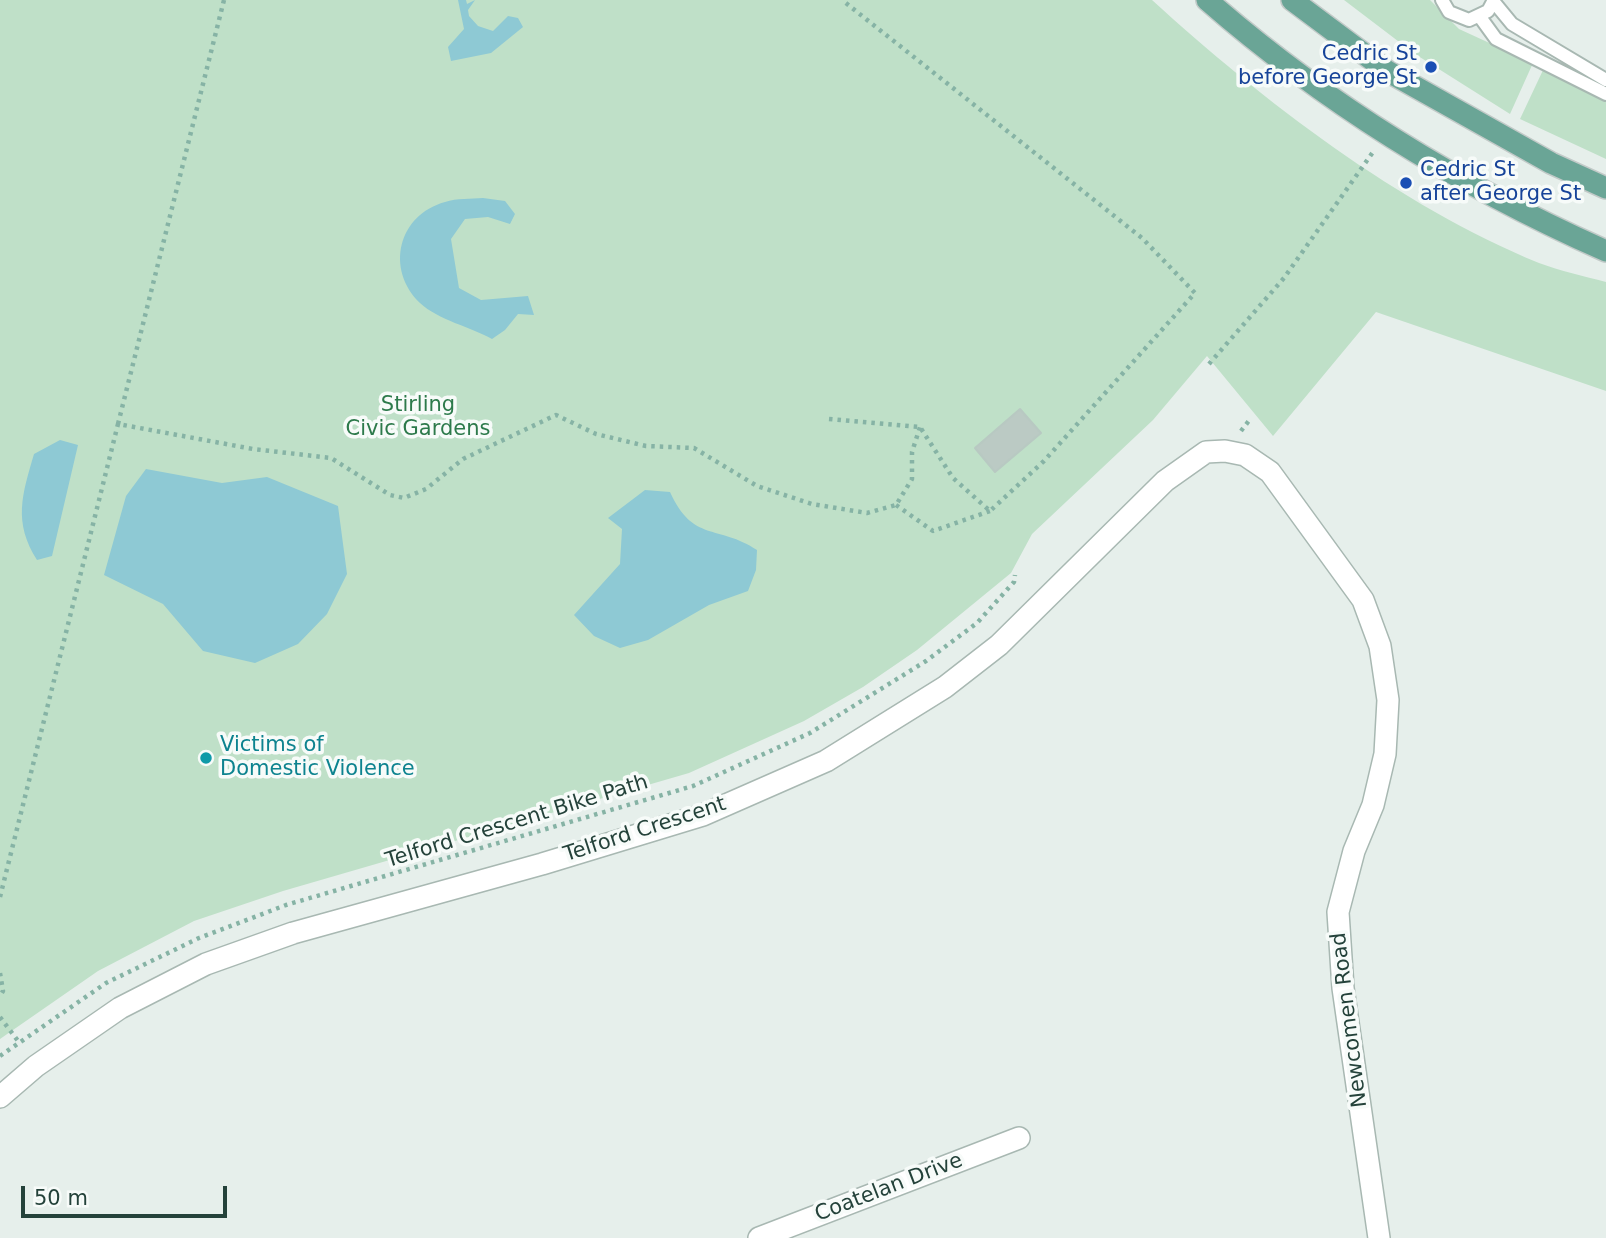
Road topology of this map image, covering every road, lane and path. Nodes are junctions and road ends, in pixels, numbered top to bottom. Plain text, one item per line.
1 (224, 0) edge
2 (842, 0) edge
3 (1207, 0) edge
4 (1292, 0) edge
5 (1443, 0) edge
6 (1493, 0) edge
7 (1480, 17) junction
8 (1606, 80) edge
9 (1606, 94) edge
10 (1367, 161) dead end
11 (1606, 188) edge
12 (1606, 251) edge
13 (1209, 364) dead end
14 (829, 419) dead end
15 (118, 424) junction
16 (920, 427) junction
17 (1225, 451) joint
18 (896, 505) junction
19 (990, 511) junction
20 (1015, 575) dead end
21 (0, 866) edge
22 (7, 869) junction
23 (0, 897) edge
24 (0, 973) edge
25 (0, 996) edge
26 (0, 1017) edge
27 (18, 1042) junction
28 (0, 1056) edge
29 (0, 1097) edge
30 (1019, 1138) dead end
31 (759, 1238) edge
32 (1379, 1238) edge

1 - 15 path
2 - 19 path
3 - 12 main road
4 - 11 main road
5 - 7 lane
6 - 7 lane
6 - 8 lane
7 - 9 lane
10 - 13 path
14 - 16 path
15 - 18 path
15 - 22 path
16 - 18 path
16 - 19 path
17 - 29 street, Telford Crescent
17 - 32 street, Newcomen Road
18 - 19 path
20 - 27 path, Telford Crescent Bike Path
21 - 22 path
22 - 23 path
24 - 25 path
26 - 27 path
27 - 28 path, Telford Crescent Bike Path
30 - 31 street, Coatelan Drive

